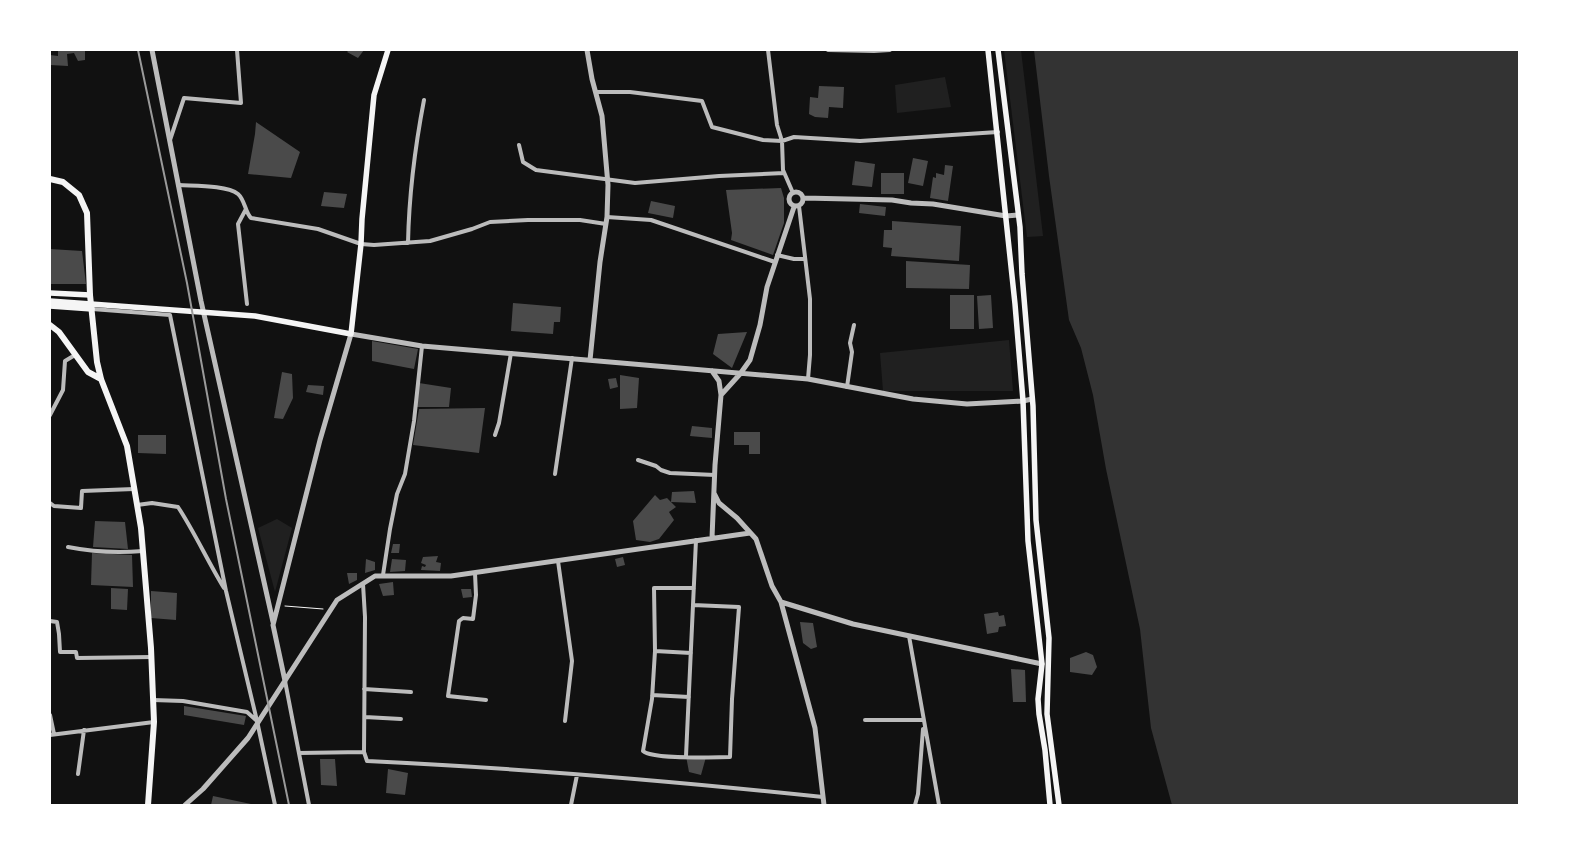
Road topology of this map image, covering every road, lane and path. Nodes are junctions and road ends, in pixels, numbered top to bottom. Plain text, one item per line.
1 (152, 50) edge
2 (237, 50) edge
3 (388, 50) edge
4 (587, 50) edge
5 (768, 50) edge
6 (828, 50) edge
7 (890, 50) edge
8 (988, 50) edge
9 (998, 50) edge
10 (596, 92) junction
11 (424, 100) dead end
12 (998, 132) junction
13 (170, 140) junction
14 (782, 141) junction
15 (519, 145) dead end
16 (784, 174) junction
17 (50, 179) edge
18 (607, 180) junction
19 (179, 185) junction
20 (793, 193) junction
21 (804, 198) junction
22 (797, 206) junction
23 (246, 209) junction
24 (1018, 215) junction
25 (1006, 216) junction
26 (607, 217) junction
27 (606, 224) junction
28 (408, 243) junction
29 (361, 244) junction
30 (777, 255) junction
31 (805, 259) junction
32 (776, 262) junction
33 (50, 292) edge
34 (90, 295) junction
35 (50, 300) edge
36 (247, 304) dead end
37 (50, 306) edge
38 (92, 309) junction
39 (50, 325) edge
40 (854, 325) dead end
41 (351, 334) junction
42 (422, 346) junction
43 (511, 353) junction
44 (75, 355) junction
45 (572, 358) junction
46 (590, 360) junction
47 (712, 371) junction
48 (740, 374) junction
49 (101, 379) junction
50 (808, 379) junction
51 (847, 387) junction
52 (721, 396) junction
53 (1032, 399) junction
54 (1023, 401) junction
55 (50, 415) edge
56 (495, 435) dead end
57 (638, 460) dead end
58 (555, 474) dead end
59 (715, 475) junction
60 (134, 489) junction
61 (714, 493) junction
62 (50, 503) edge
63 (137, 505) junction
64 (750, 533) junction
65 (712, 538) junction
66 (696, 540) junction
67 (68, 547) dead end
68 (143, 551) junction
69 (558, 561) junction
70 (474, 573) junction
71 (383, 575) junction
72 (362, 584) junction
73 (694, 588) junction
74 (226, 591) junction
75 (781, 602) junction
76 (279, 605) junction
77 (693, 605) junction
78 (331, 609) junction
79 (50, 621) edge
80 (273, 625) junction
81 (909, 636) junction
82 (655, 651) junction
83 (691, 653) junction
84 (152, 657) junction
85 (1042, 664) junction
86 (285, 681) junction
87 (364, 689) junction
88 (411, 692) dead end
89 (652, 695) junction
90 (689, 698) junction
91 (153, 700) junction
92 (486, 700) dead end
93 (50, 714) edge
94 (365, 717) junction
95 (400, 719) dead end
96 (865, 720) dead end
97 (257, 721) junction
98 (154, 722) junction
99 (565, 722) dead end
100 (923, 722) junction
101 (84, 730) junction
102 (52, 734) edge
103 (364, 752) junction
104 (299, 753) junction
105 (686, 756) junction
106 (78, 774) dead end
107 (577, 775) junction
108 (823, 797) junction
109 (148, 805) edge
110 (184, 805) edge
111 (275, 805) edge
112 (309, 805) edge
113 (571, 805) edge
114 (824, 805) edge
115 (915, 805) edge
116 (939, 805) edge
117 (1050, 805) edge
118 (1059, 805) edge

1 - 13 street
2 - 13 street
3 - 29 main road
4 - 10 street
5 - 14 street
6 - 7 street
8 - 12 main road
9 - 24 main road
10 - 14 street
10 - 18 street
11 - 28 street
12 - 14 street
12 - 25 main road
13 - 19 street
14 - 16 street
15 - 18 street
16 - 18 street
16 - 20 street
17 - 34 main road
18 - 26 street
19 - 23 street
19 - 80 street
20 - 21 street
20 - 22 street
21 - 22 street
21 - 25 street
22 - 30 street
22 - 31 street
23 - 29 street
23 - 36 street
24 - 25 street
24 - 53 main road
25 - 54 main road
26 - 27 street
26 - 32 street
27 - 28 street
27 - 46 street
28 - 29 street
29 - 41 main road
30 - 31 street
30 - 32 street
31 - 50 street
32 - 48 street
33 - 34 main road
34 - 38 main road
35 - 41 main road
37 - 38 main road
38 - 49 main road
38 - 74 street
39 - 44 main road
40 - 51 street
41 - 42 street
41 - 76 street
42 - 43 street
42 - 71 street
43 - 45 street
43 - 56 street
44 - 49 main road
44 - 55 street
45 - 46 street
45 - 58 street
46 - 47 street
47 - 48 street
47 - 52 street
48 - 50 street
48 - 52 street
49 - 60 main road
50 - 51 street
51 - 54 street
52 - 59 street
53 - 54 street
53 - 118 main road
54 - 85 main road
57 - 59 street
59 - 61 street
60 - 62 street
60 - 63 main road
61 - 64 street
61 - 65 street
63 - 68 main road
63 - 74 street
64 - 65 street
64 - 75 street
65 - 66 street
66 - 69 street
66 - 73 street
67 - 68 street
68 - 84 main road
69 - 70 street
69 - 99 street
70 - 71 street
70 - 92 street
71 - 72 street
72 - 78 street
72 - 87 street
73 - 77 street
73 - 82 street
74 - 97 street
75 - 81 street
75 - 108 street
76 - 78 path
76 - 80 street
77 - 83 street
77 - 105 street
78 - 86 street
79 - 84 street
80 - 86 street
81 - 85 street
81 - 100 street
82 - 83 street
82 - 89 street
83 - 90 street
84 - 91 main road
85 - 117 main road
86 - 97 street
86 - 104 street
87 - 88 street
87 - 94 street
89 - 90 street
89 - 105 street
90 - 105 street
91 - 97 street
91 - 98 main road
93 - 102 street
94 - 95 street
94 - 103 street
96 - 100 street
97 - 110 street
97 - 111 street
98 - 101 street
98 - 109 main road
100 - 115 street
100 - 116 street
101 - 102 street
101 - 106 street
103 - 104 street
103 - 107 street
104 - 112 street
107 - 108 street
107 - 113 street
108 - 114 street

